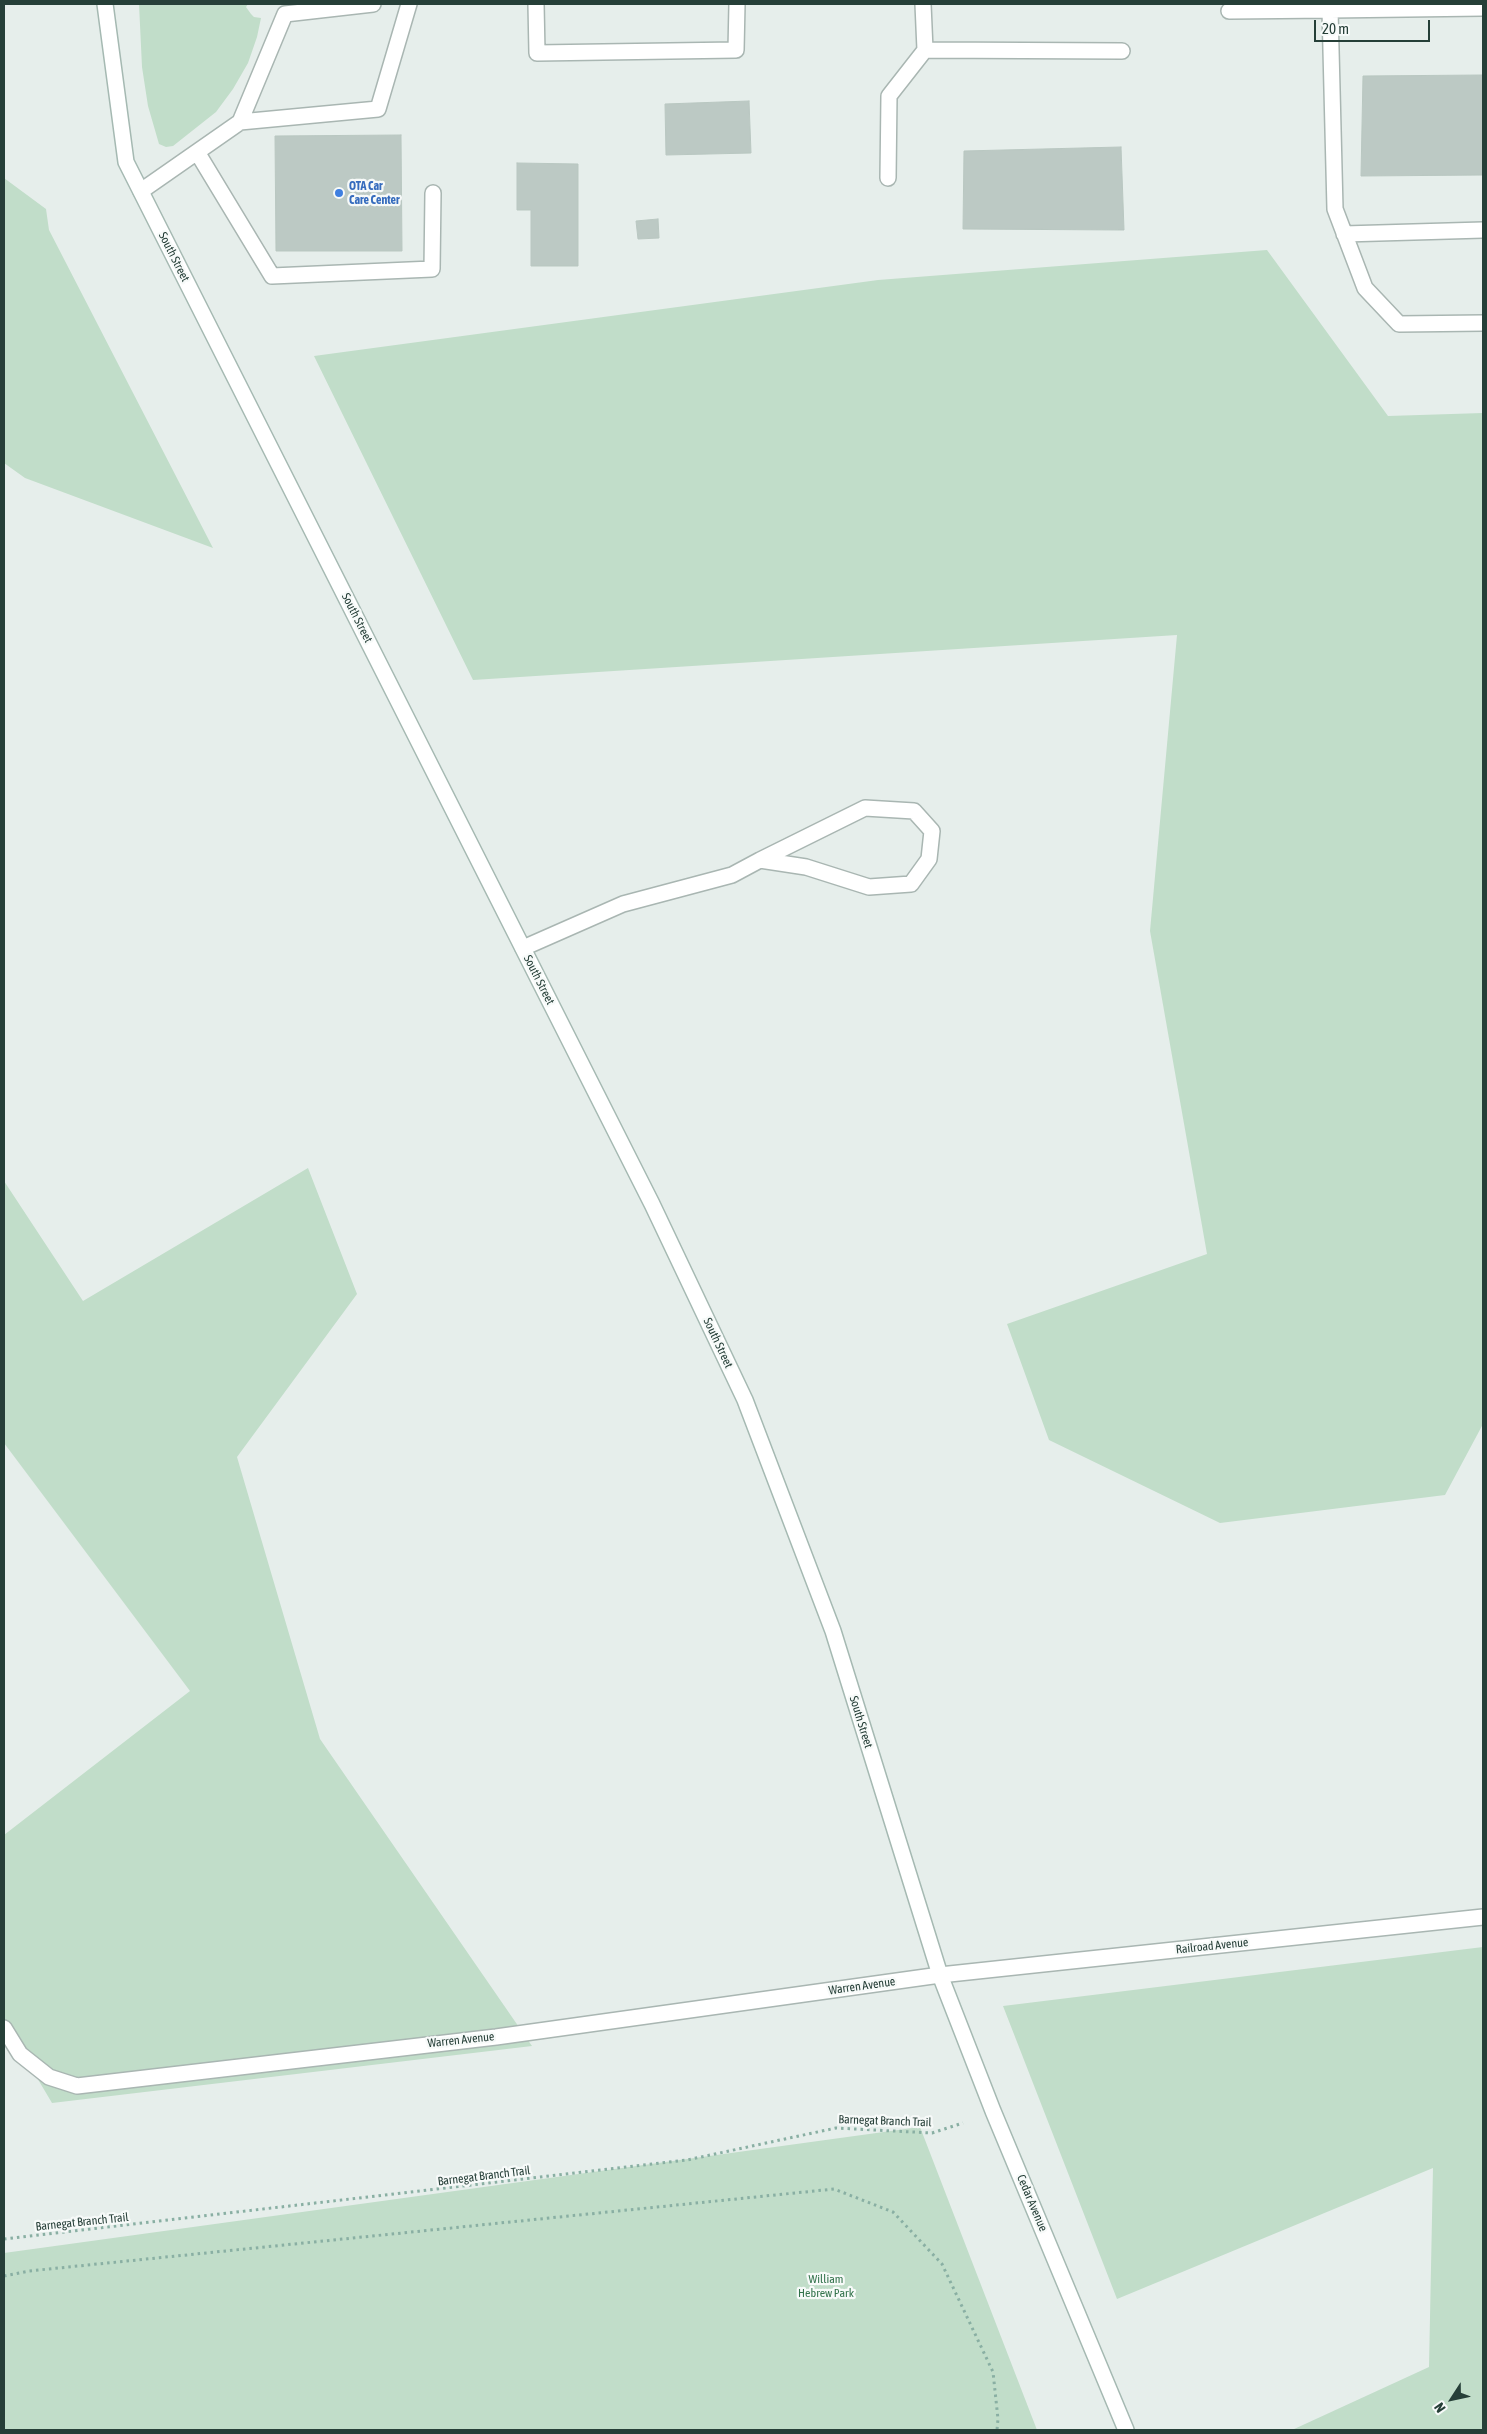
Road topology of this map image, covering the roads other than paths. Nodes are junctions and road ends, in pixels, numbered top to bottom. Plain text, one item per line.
1 (105, 4) edge
2 (373, 4) edge
3 (409, 4) edge
4 (536, 4) edge
5 (737, 4) edge
6 (923, 4) edge
7 (1483, 8) edge
8 (1330, 10) junction
9 (1229, 11) dead end
10 (925, 50) junction
11 (1122, 51) dead end
12 (240, 122) junction
13 (197, 152) junction
14 (888, 178) dead end
15 (142, 191) junction
16 (433, 193) dead end
17 (1483, 230) edge
18 (1344, 234) junction
19 (1483, 323) edge
20 (760, 860) junction
21 (523, 948) junction
22 (1483, 1917) edge
23 (940, 1975) junction
24 (4, 2028) edge
25 (1126, 2430) edge

1 - 15 street, South Street
2 - 12 street
3 - 12 street
4 - 5 street
6 - 10 street
7 - 8 street
8 - 9 street
8 - 18 street
10 - 11 street
10 - 14 street
12 - 13 street
13 - 15 street
13 - 16 street
15 - 21 street, South Street
17 - 18 street
18 - 19 street
20 - 20 street
20 - 21 street
21 - 23 street, South Street
22 - 23 street, Railroad Avenue
23 - 24 street, Warren Avenue
23 - 25 street, Cedar Avenue

